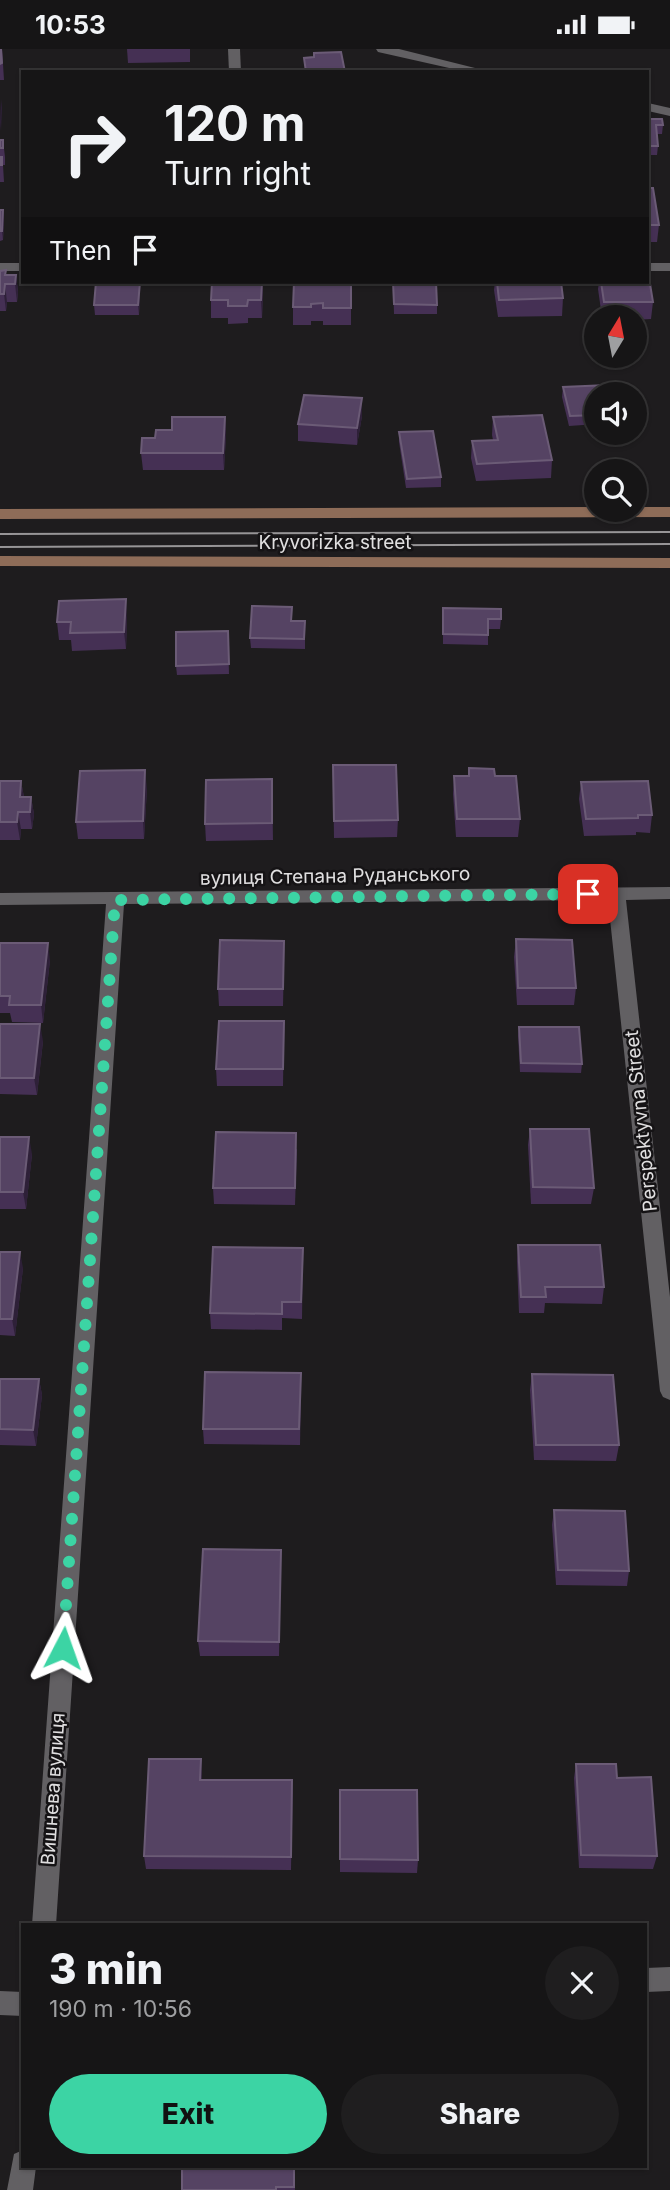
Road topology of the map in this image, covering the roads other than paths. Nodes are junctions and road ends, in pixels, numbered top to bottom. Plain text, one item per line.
1 (234, 49) edge
2 (382, 49) edge
3 (234, 70) edge
4 (476, 70) edge
5 (649, 107) edge
6 (670, 112) edge
7 (0, 267) edge
8 (21, 267) edge
9 (649, 267) edge
10 (670, 267) edge
11 (670, 512) edge
12 (0, 514) edge
13 (0, 561) edge
14 (670, 563) edge
15 (670, 893) edge
16 (616, 894) junction
17 (0, 899) edge
18 (115, 900) junction
19 (670, 1391) edge
20 (44, 1923) edge
21 (670, 1979) edge
22 (647, 1980) edge
23 (0, 2003) edge
24 (21, 2004) edge
25 (22, 2168) edge
26 (20, 2190) edge

1 - 3 street
2 - 4 street
5 - 6 street
7 - 8 street
9 - 10 street
11 - 12 main road, Kryvorizka street
13 - 14 main road, Kryvorizka street
15 - 16 street, вулиця Степана Руданського
16 - 18 street, вулиця Степана Руданського
16 - 19 street, Perspektyvna Street
17 - 18 street, вулиця Степана Руданського
18 - 20 street, Вишнева вулиця
21 - 22 street
23 - 24 street
25 - 26 street

